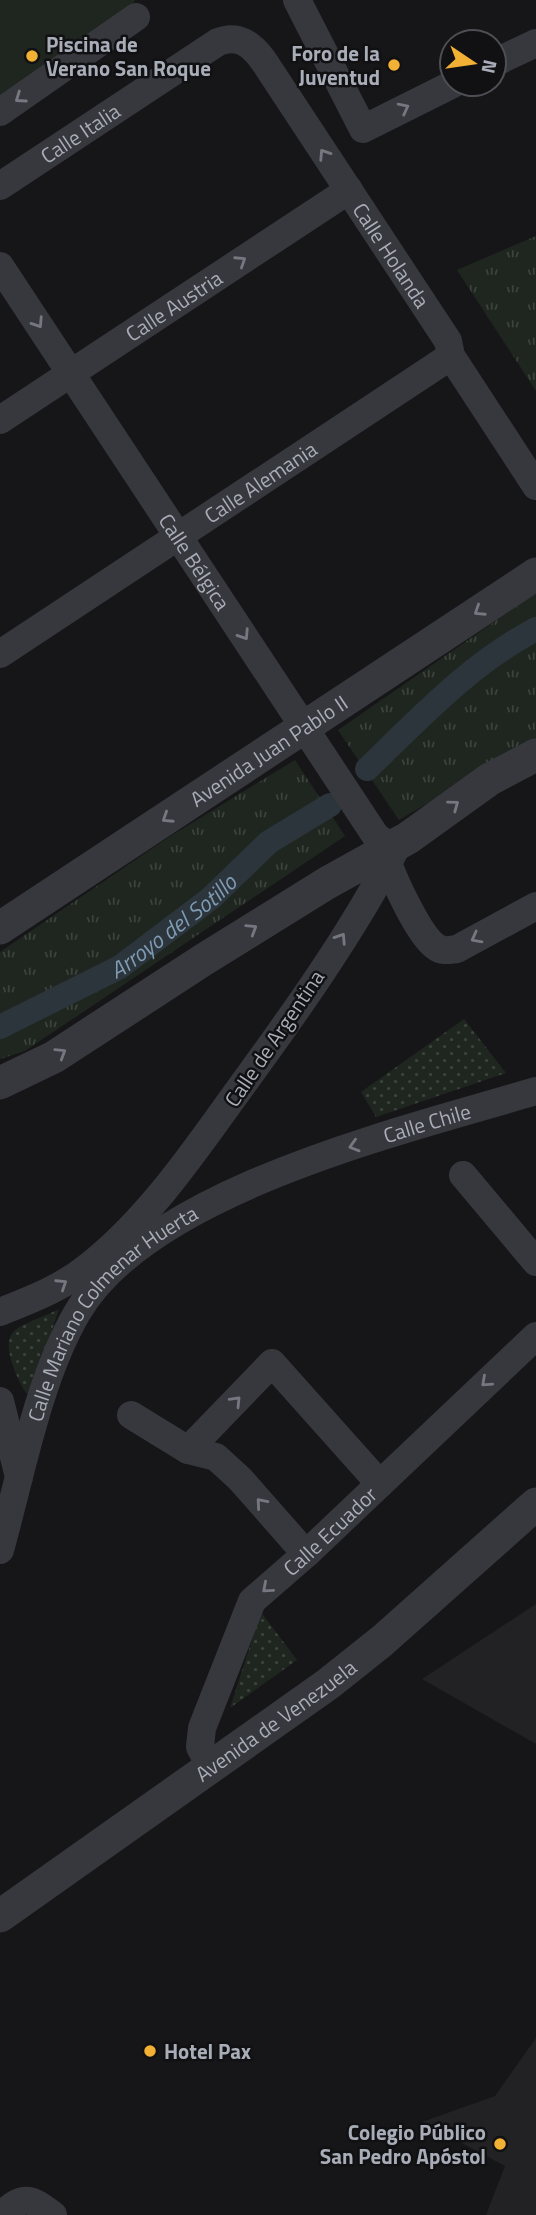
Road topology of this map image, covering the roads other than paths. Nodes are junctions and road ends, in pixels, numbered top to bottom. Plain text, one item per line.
1 (297, 0) edge
2 (136, 17) dead end
3 (232, 39) joint
4 (536, 43) edge
5 (508, 56) edge
6 (438, 91) edge
7 (0, 112) edge
8 (0, 186) edge
9 (349, 190) junction
10 (0, 266) edge
11 (450, 356) junction
12 (71, 373) junction
13 (0, 420) edge
14 (536, 486) edge
15 (179, 536) junction
16 (536, 574) edge
17 (0, 654) edge
18 (304, 727) junction
19 (536, 755) edge
20 (393, 853) junction
21 (536, 906) edge
22 (0, 928) edge
23 (0, 1083) edge
24 (536, 1091) edge
25 (320, 1157) joint
26 (463, 1175) dead end
27 (536, 1262) edge
28 (0, 1312) edge
29 (536, 1336) edge
30 (0, 1401) edge
31 (131, 1415) dead end
32 (188, 1450) junction
33 (19, 1480) junction
34 (380, 1485) junction
35 (536, 1504) edge
36 (0, 1550) edge
37 (306, 1554) junction
38 (211, 1768) junction
39 (0, 1916) edge
40 (2, 2215) edge
41 (54, 2215) edge

1 -> 6 street
2 -> 7 street
3 - 8 street, Calle Italia
9 -> 3 street, Calle Holanda
4 - 5 street
9 - 11 street, Calle Holanda
12 -> 9 street, Calle Austria
10 -> 12 street, Calle Bélgica
11 - 14 street, Calle Holanda
11 - 15 street, Calle Alemania
12 - 13 street, Calle Austria
12 - 15 street, Calle Bélgica
15 - 17 street, Calle Alemania
15 -> 18 street, Calle Bélgica
16 -> 18 street, Avenida Juan Pablo II
18 - 20 street, Calle Bélgica
18 -> 22 street, Avenida Juan Pablo II
20 -> 19 street, Calle de Argentina
21 -> 20 street
23 -> 20 street
28 -> 20 street, Calle de Argentina
24 -> 25 street, Calle Chile
25 - 33 street, Calle Mariano Colmenar Huerta
26 - 27 street
29 -> 34 street, Calle Ecuador
30 - 33 street
31 - 32 street
32 -> 34 street
37 -> 32 street
33 - 36 street, Calle Mariano Colmenar Huerta
34 - 37 street, Calle Ecuador
35 - 38 street, Avenida de Venezuela
37 -> 38 street, Calle Ecuador
38 - 39 street, Avenida de Venezuela
40 - 41 street

